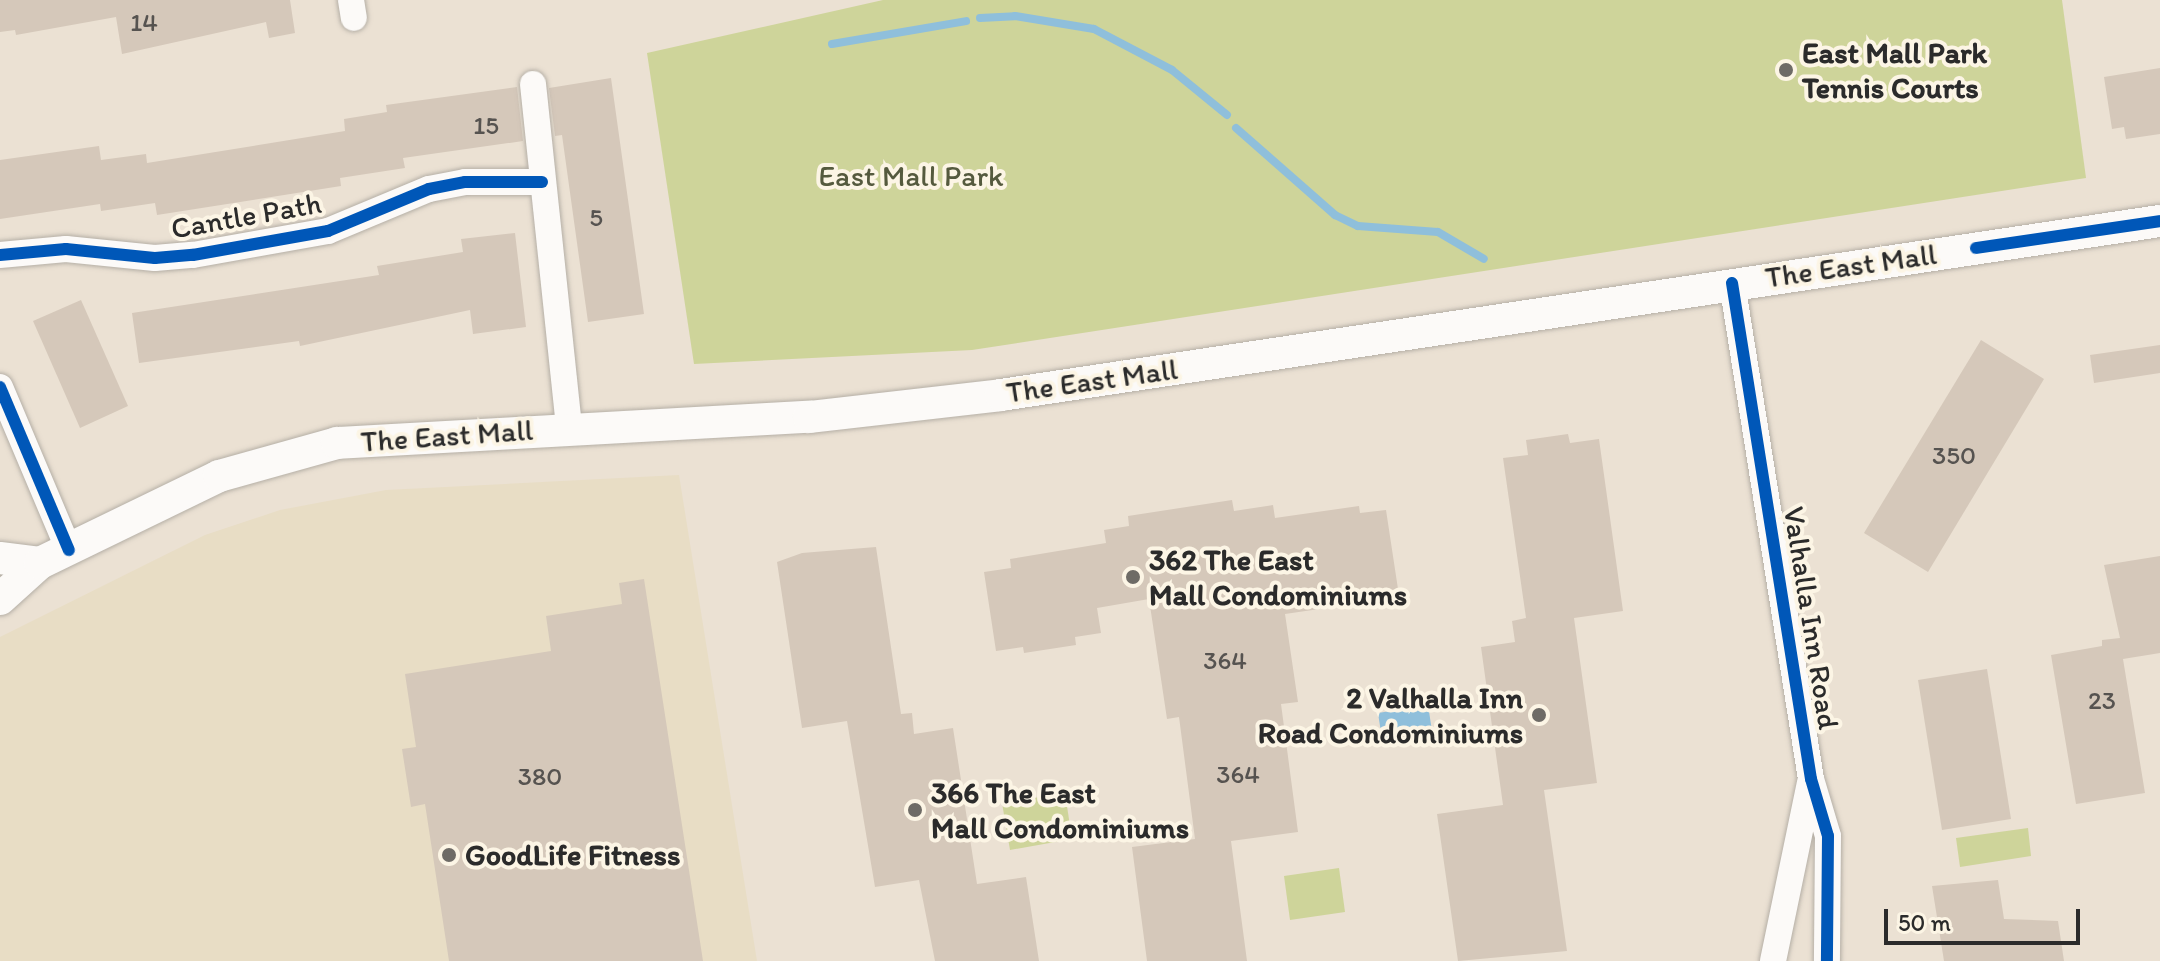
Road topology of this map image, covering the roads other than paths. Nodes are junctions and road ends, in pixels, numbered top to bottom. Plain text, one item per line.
1 (533, 84) dead end
2 (542, 182) junction
3 (2160, 221) edge
4 (0, 255) edge
5 (1732, 283) junction
6 (0, 387) edge
7 (569, 428) junction
8 (54, 557) junction
9 (0, 558) edge
10 (0, 599) edge
11 (1811, 779) junction
12 (1773, 961) edge
13 (1827, 961) edge

1 - 2 street
2 - 4 street, Cantle Path
2 - 7 street
3 - 5 main road, The East Mall
5 - 7 main road, The East Mall
5 - 11 street, Valhalla Inn Road
6 - 8 street
7 - 8 main road, The East Mall
8 - 9 main road
8 - 10 main road, The East Mall
11 - 12 street, Valhalla Inn Road
11 - 13 street, Valhalla Inn Road

